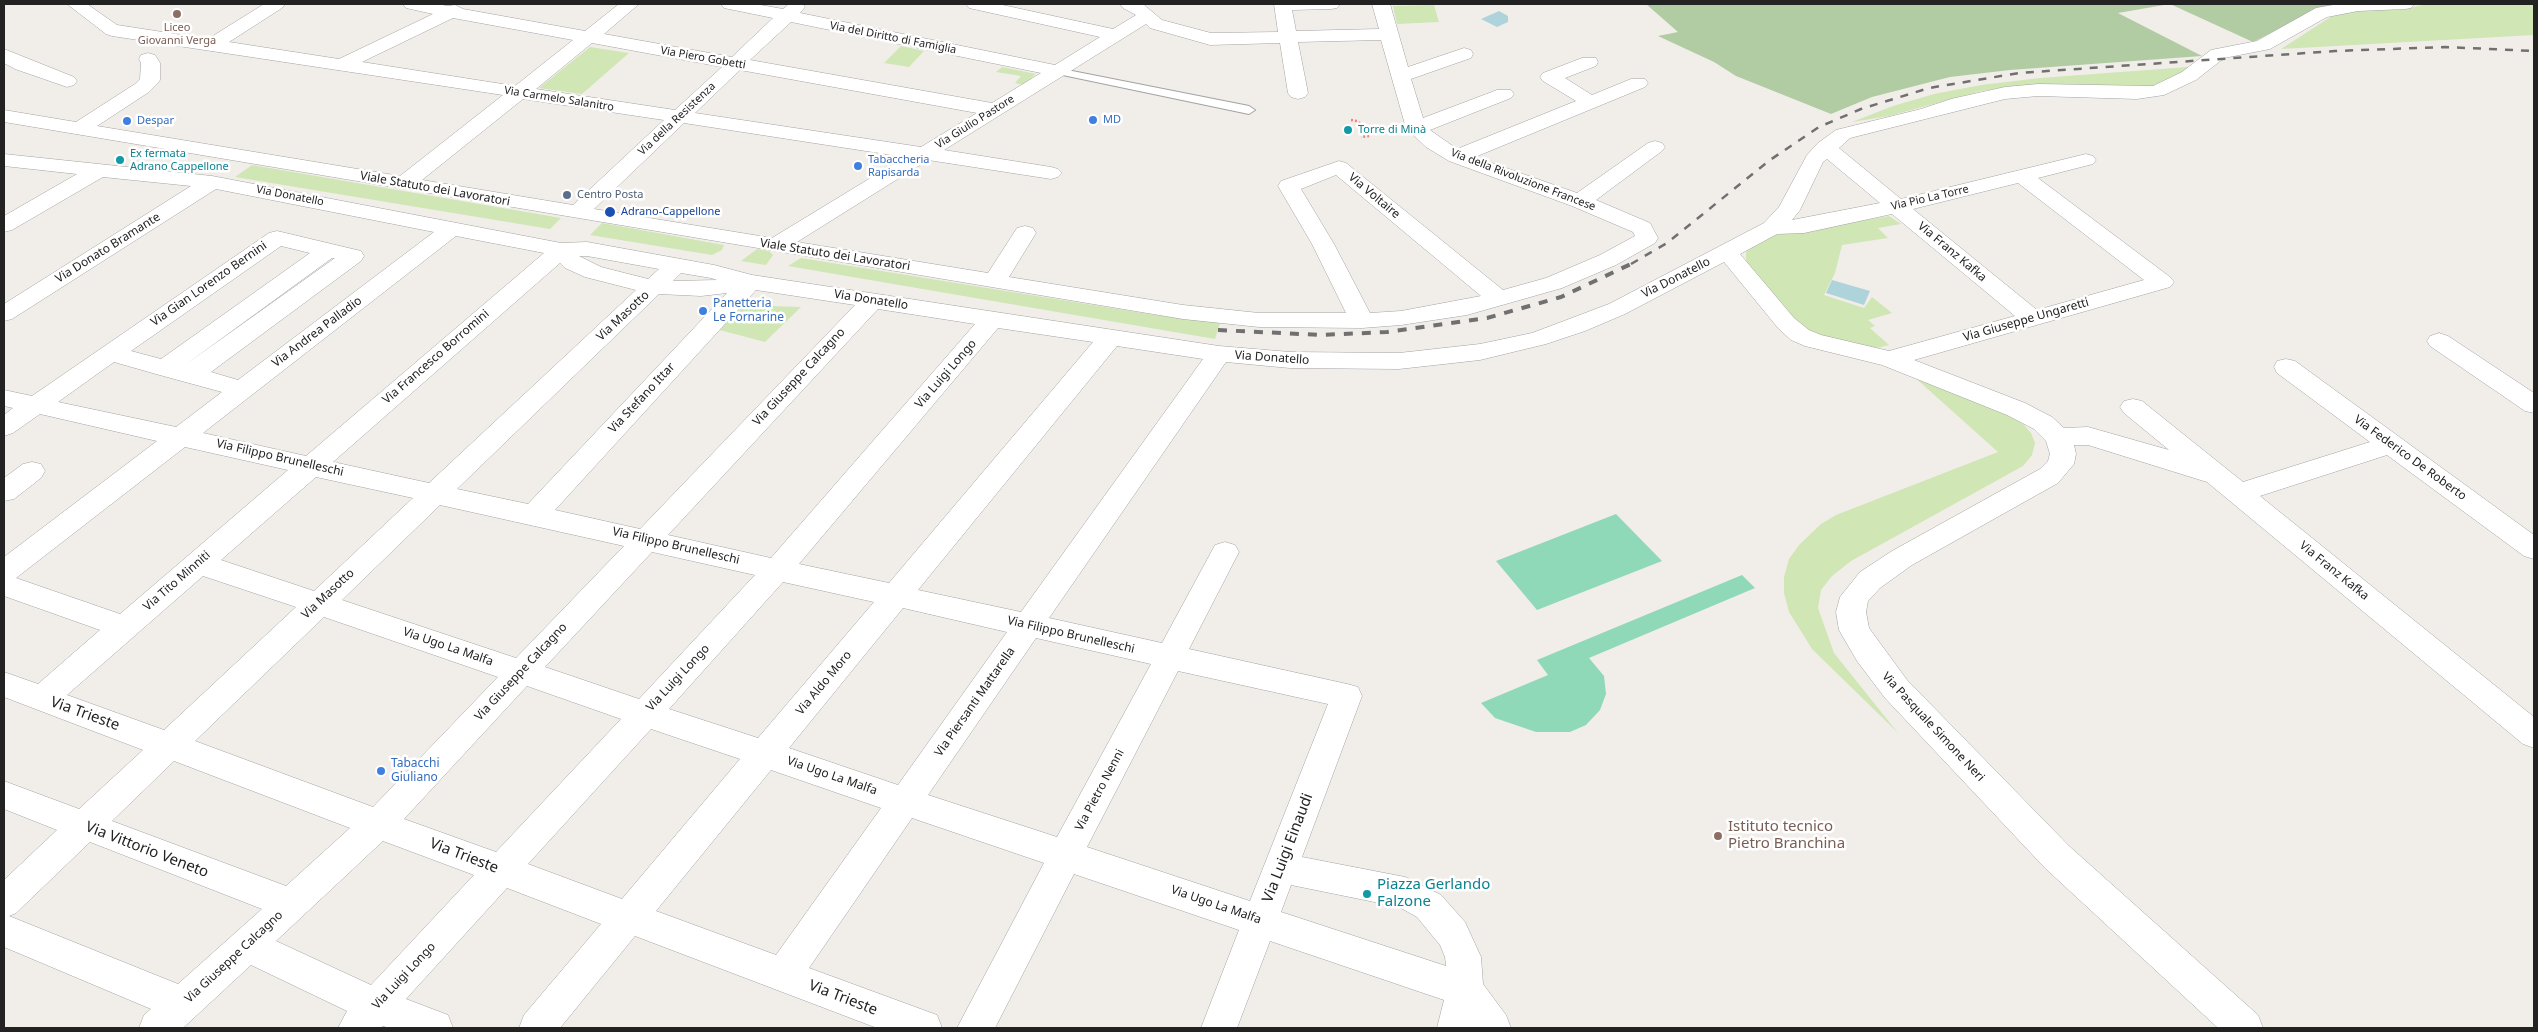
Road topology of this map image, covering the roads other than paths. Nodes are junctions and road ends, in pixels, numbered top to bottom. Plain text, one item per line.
1 (76, 4) edge
2 (276, 4) edge
3 (412, 4) edge
4 (468, 4) edge
5 (630, 4) edge
6 (730, 4) edge
7 (975, 4) edge
8 (1129, 4) edge
9 (1331, 4) edge
10 (1381, 4) edge
11 (2406, 4) edge
12 (793, 10) edge
13 (449, 12) junction
14 (1147, 16) junction
15 (1388, 34) junction
16 (1114, 36) junction
17 (1286, 36) junction
18 (588, 37) junction
19 (210, 46) junction
20 (1464, 54) dead end
21 (4, 55) edge
22 (148, 59) dead end
23 (1589, 62) dead end
24 (736, 64) junction
25 (339, 66) junction
26 (1057, 71) junction
27 (1400, 76) junction
28 (67, 81) dead end
29 (1638, 83) dead end
30 (518, 93) junction
31 (1298, 93) dead end
32 (1504, 94) dead end
33 (1591, 102) junction
34 (995, 110) junction
35 (1249, 110) dead end
36 (4, 116) edge
37 (679, 117) junction
38 (80, 128) junction
39 (1416, 128) junction
40 (1655, 147) dead end
41 (1826, 147) junction
42 (925, 153) junction
43 (1456, 157) junction
44 (2086, 160) dead end
45 (8, 162) edge
46 (99, 170) junction
47 (1051, 173) dead end
48 (2022, 176) junction
49 (212, 182) junction
50 (404, 184) junction
51 (1580, 201) junction
52 (1897, 206) junction
53 (577, 213) junction
54 (4, 225) edge
55 (452, 228) junction
56 (1642, 228) joint
57 (1772, 228) junction
58 (1025, 233) dead end
59 (775, 245) junction
60 (328, 250) junction
61 (561, 250) junction
62 (1727, 252) junction
63 (676, 265) junction
64 (714, 272) junction
65 (995, 281) junction
66 (757, 283) junction
67 (654, 287) junction
68 (872, 300) junction
69 (1500, 300) junction
70 (292, 301) junction
71 (4, 314) edge
72 (341, 314) junction
73 (2032, 318) junction
74 (992, 320) junction
75 (1362, 321) junction
76 (1111, 337) junction
77 (2439, 341) dead end
78 (110, 354) junction
79 (1218, 354) junction
80 (1889, 359) junction
81 (2286, 367) dead end
82 (165, 368) junction
83 (191, 376) junction
84 (242, 389) junction
85 (4, 398) edge
86 (36, 405) junction
87 (2534, 405) edge
88 (2133, 406) dead end
89 (4, 427) edge
90 (181, 436) junction
91 (2058, 437) junction
92 (2391, 444) junction
93 (311, 465) junction
94 (32, 471) dead end
95 (2229, 485) junction
96 (4, 492) edge
97 (436, 493) junction
98 (534, 514) junction
99 (646, 539) junction
100 (2534, 549) edge
101 (1225, 552) dead end
102 (198, 563) junction
103 (778, 569) junction
104 (4, 572) edge
105 (4, 585) edge
106 (898, 596) junction
107 (319, 603) junction
108 (1029, 625) junction
109 (125, 626) junction
110 (1170, 657) junction
111 (521, 672) junction
112 (4, 684) edge
113 (1347, 696) joint
114 (42, 698) junction
115 (646, 713) junction
116 (2534, 735) edge
117 (169, 745) junction
118 (766, 754) junction
119 (4, 795) edge
120 (906, 801) junction
121 (378, 824) junction
122 (84, 826) junction
123 (1066, 855) junction
124 (1281, 868) junction
125 (501, 870) junction
126 (4, 902) edge
127 (291, 904) junction
128 (629, 918) junction
129 (1261, 920) junction
130 (4, 930) edge
131 (246, 946) junction
132 (783, 975) junction
133 (1465, 990) junction
134 (183, 1004) junction
135 (366, 1017) edge
136 (157, 1028) edge
137 (435, 1028) edge
138 (537, 1028) edge
139 (924, 1028) edge
140 (976, 1028) edge
141 (1219, 1028) edge
142 (1455, 1028) edge
143 (1494, 1028) edge
144 (2245, 1028) edge

1 - 19 street, Via Carmelo Salanitro
2 - 19 street
3 - 13 street, Via Piero Gobetti
4 - 13 street
5 - 18 street
6 - 12 street, Via del Diritto di Famiglia
7 - 16 street
8 - 14 street
9 - 17 street
10 - 15 street
11 - 41 street
12 - 24 street, Via della Resistenza
12 - 26 street, Via del Diritto di Famiglia
13 - 18 street, Via Piero Gobetti
13 - 25 street
14 - 16 street, Via Giulio Pastore
14 - 17 street
15 - 17 street
15 - 27 street
16 - 26 street, Via Giulio Pastore
17 - 31 street
18 - 24 street, Via Piero Gobetti
18 - 30 street
19 - 25 street, Via Carmelo Salanitro
20 - 27 street
21 - 28 street
22 - 38 street
23 - 33 street
24 - 34 street, Via Piero Gobetti
24 - 37 street, Via della Resistenza
25 - 30 street, Via Carmelo Salanitro
26 - 34 street, Via Giulio Pastore
26 - 35 lane
27 - 39 street
29 - 33 street
30 - 37 street, Via Carmelo Salanitro
30 - 50 street
32 - 39 street
33 - 43 street
34 - 42 street, Via Giulio Pastore
36 - 38 street, Viale Statuto dei Lavoratori
37 - 42 street, Via Carmelo Salanitro
37 - 53 street, Via della Resistenza
38 - 50 street, Viale Statuto dei Lavoratori
39 - 43 street, Via della Rivoluzione Francese
40 - 51 street
41 - 52 street, Via Franz Kafka
41 - 57 street
42 - 47 street, Via Carmelo Salanitro
42 - 59 street, Via Giulio Pastore
43 - 51 street, Via della Rivoluzione Francese
44 - 48 street, Via Pio La Torre
45 - 46 street, Via Donatello
46 - 49 street, Via Donatello
46 - 54 street
48 - 52 street, Via Pio La Torre
48 - 73 street, Via Giuseppe Ungaretti
49 - 55 street, Via Donatello
49 - 71 street, Via Donato Bramante
50 - 53 street, Viale Statuto dei Lavoratori
51 - 56 street, Via della Rivoluzione Francese
52 - 57 street, Via Pio La Torre
52 - 73 street, Via Franz Kafka
53 - 59 street, Viale Statuto dei Lavoratori
55 - 61 street, Via Donatello
55 - 72 street, Via Andrea Palladio
56 - 69 street, Viale Statuto dei Lavoratori
57 - 62 street, Via Donatello
58 - 65 street
59 - 64 street, Via Giulio Pastore
59 - 65 street, Viale Statuto dei Lavoratori
59 - 66 street, Via Stefano Ittar
60 - 70 street, Via Gian Lorenzo Bernini
60 - 78 street, Via Gian Lorenzo Bernini
60 - 82 street
61 - 63 street
61 - 67 street
61 - 93 street, Via Francesco Borromini
62 - 79 street, Via Donatello
62 - 80 street
63 - 64 street
63 - 67 street, Via Masotto
64 - 66 street
65 - 75 street, Viale Statuto dei Lavoratori
66 - 67 street
66 - 68 street, Via Donatello
66 - 98 street, Via Stefano Ittar
67 - 97 street, Via Masotto
68 - 74 street, Via Donatello
68 - 99 street, Via Giuseppe Calcagno
69 - 75 street, Viale Statuto dei Lavoratori
69 - 75 street, Via Voltaire
70 - 72 street
70 - 83 street, Via Gian Lorenzo Bernini
72 - 84 street, Via Andrea Palladio
73 - 80 street, Via Giuseppe Ungaretti
74 - 76 street, Via Donatello
74 - 103 street, Via Luigi Longo
76 - 79 street, Via Donatello
76 - 106 street, Via Aldo Moro
77 - 87 street
78 - 82 street
78 - 86 street, Via Gian Lorenzo Bernini
79 - 108 street, Via Piersanti Mattarella
80 - 91 street
81 - 92 street, Via Federico De Roberto
82 - 83 street
83 - 84 street
84 - 90 street, Via Andrea Palladio
85 - 86 street, Via Filippo Brunelleschi
86 - 89 street, Via Gian Lorenzo Bernini
86 - 90 street, Via Filippo Brunelleschi
88 - 95 street, Via Franz Kafka
90 - 93 street, Via Filippo Brunelleschi
90 - 104 street, Via Andrea Palladio
91 - 95 street
91 - 144 street, Via Pasquale Simone Neri
92 - 95 street
92 - 100 street, Via Federico De Roberto
93 - 97 street, Via Filippo Brunelleschi
93 - 102 street, Via Tito Minniti
94 - 96 street
95 - 116 street, Via Franz Kafka
97 - 98 street, Via Filippo Brunelleschi
97 - 107 street, Via Masotto
98 - 99 street, Via Filippo Brunelleschi
99 - 103 street, Via Filippo Brunelleschi
99 - 111 street, Via Giuseppe Calcagno
101 - 110 street, Via Pietro Nenni
102 - 107 street, Via Ugo La Malfa
102 - 109 street, Via Tito Minniti
103 - 106 street, Via Filippo Brunelleschi
103 - 115 street, Via Luigi Longo
105 - 109 street
106 - 108 street, Via Filippo Brunelleschi
106 - 118 street, Via Aldo Moro
107 - 111 street, Via Ugo La Malfa
107 - 117 street, Via Masotto
108 - 110 street, Via Filippo Brunelleschi
108 - 120 street, Via Piersanti Mattarella
109 - 114 street, Via Tito Minniti
110 - 113 street, Via Filippo Brunelleschi
110 - 123 street, Via Pietro Nenni
111 - 115 street, Via Ugo La Malfa
111 - 121 street, Via Giuseppe Calcagno
112 - 114 street, Via Trieste
113 - 124 street, Via Luigi Einaudi
114 - 117 street, Via Trieste
115 - 118 street, Via Ugo La Malfa
115 - 125 street, Via Luigi Longo
117 - 121 street, Via Trieste
117 - 122 street, Via Masotto
118 - 120 street, Via Ugo La Malfa
118 - 128 street, Via Aldo Moro
119 - 122 street, Via Vittorio Veneto
120 - 123 street, Via Ugo La Malfa
120 - 132 street, Via Piersanti Mattarella
121 - 125 street, Via Trieste
121 - 127 street, Via Giuseppe Calcagno
122 - 126 street, Via Masotto
122 - 127 street, Via Vittorio Veneto
123 - 129 street, Via Ugo La Malfa
123 - 140 street, Via Pietro Nenni
124 - 129 street, Via Luigi Einaudi
124 - 133 street
125 - 128 street, Via Trieste
125 - 135 street, Via Luigi Longo
127 - 131 street, Via Giuseppe Calcagno
128 - 132 street, Via Trieste
128 - 138 street, Via Aldo Moro
129 - 133 street, Via Ugo La Malfa
129 - 141 street, Via Luigi Einaudi
130 - 134 street
131 - 134 street, Via Giuseppe Calcagno
131 - 135 street
132 - 139 street, Via Trieste
133 - 142 street
133 - 143 street
134 - 136 street, Via Giuseppe Calcagno
135 - 137 street

